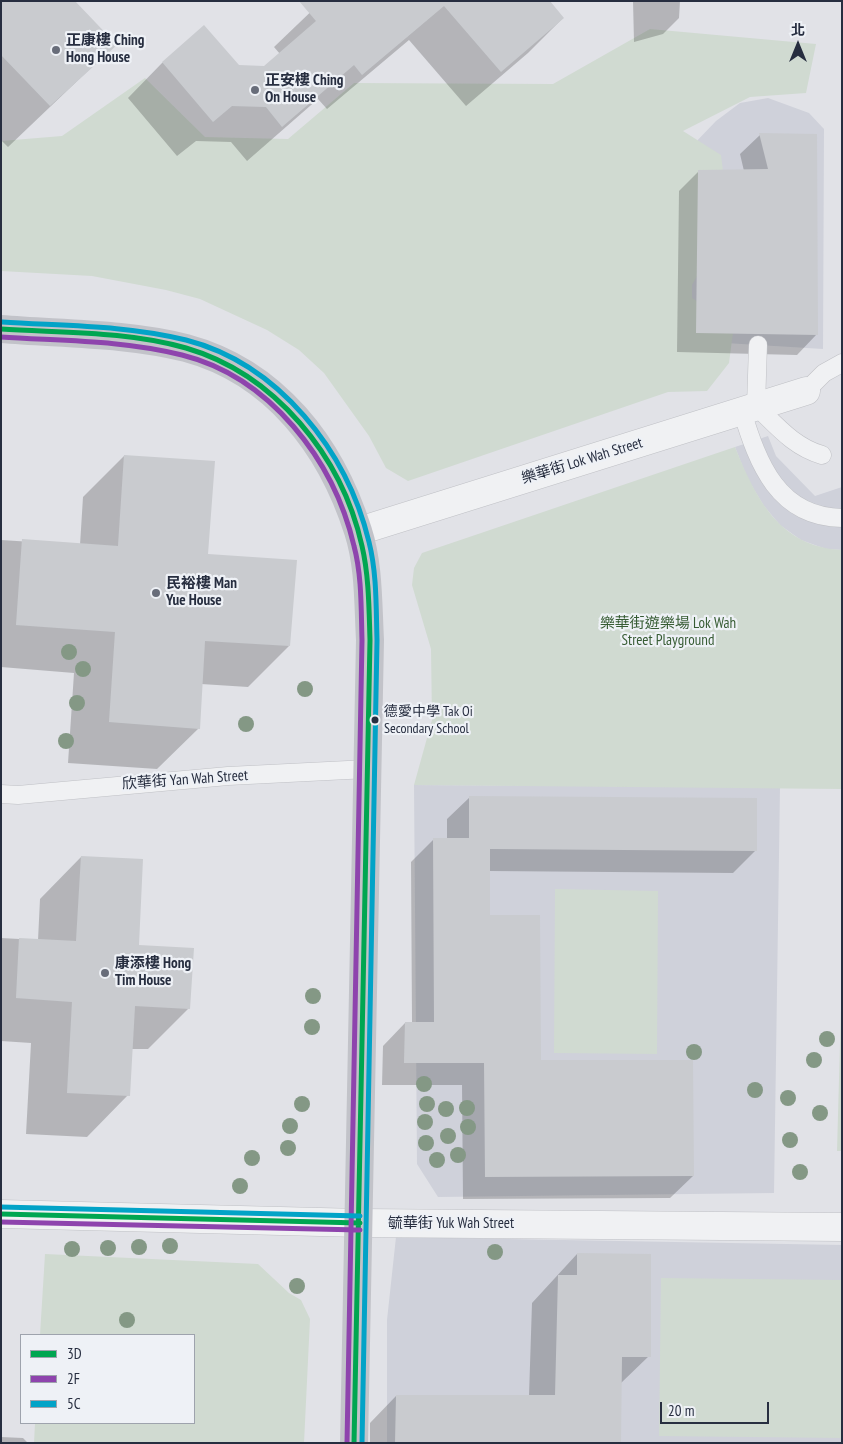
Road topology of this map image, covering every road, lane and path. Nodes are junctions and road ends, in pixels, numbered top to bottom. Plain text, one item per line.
1 (1, 329) edge
2 (758, 345) dead end
3 (842, 363) edge
4 (806, 390) joint
5 (749, 409) junction
6 (822, 455) dead end
7 (842, 518) edge
8 (358, 531) junction
9 (368, 769) junction
10 (1, 794) edge
11 (1, 1214) edge
12 (360, 1223) junction
13 (842, 1227) edge
14 (354, 1443) edge

1 - 8 main road
2 - 5 lane
3 - 4 lane
4 - 5 street, 樂華街 Lok Wah Street
5 - 6 lane
5 - 7 lane
5 - 8 street, 樂華街 Lok Wah Street
8 - 9 main road
9 - 10 lane, 欣華街 Yan Wah Street
9 - 12 main road
11 - 12 street, 毓華街 Yuk Wah Street
12 - 13 street, 毓華街 Yuk Wah Street
12 - 14 main road

